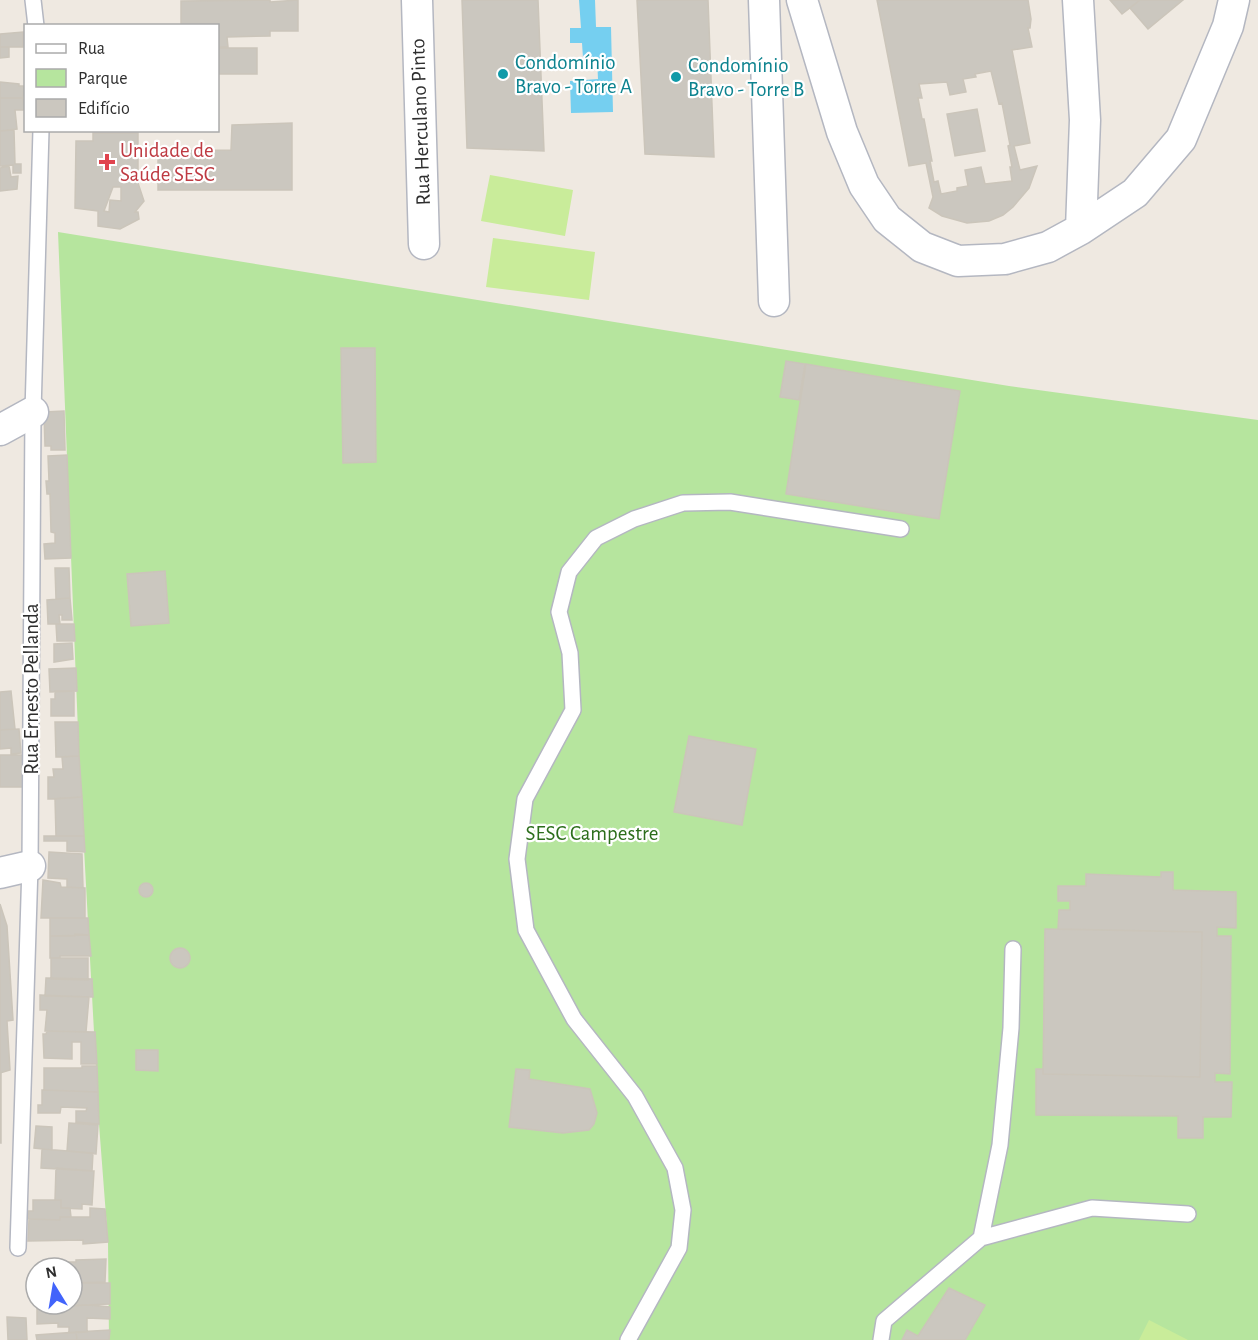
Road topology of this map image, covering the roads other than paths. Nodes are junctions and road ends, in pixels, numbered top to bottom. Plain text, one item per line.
1 (33, 0) edge
2 (417, 0) edge
3 (764, 0) edge
4 (802, 0) edge
5 (1078, 0) edge
6 (1234, 0) edge
7 (36, 24) edge
8 (41, 132) edge
9 (1080, 229) junction
10 (424, 244) dead end
11 (774, 301) dead end
12 (33, 412) junction
13 (0, 430) edge
14 (901, 529) dead end
15 (30, 866) junction
16 (0, 873) edge
17 (1013, 949) dead end
18 (1188, 1214) dead end
19 (981, 1238) junction
20 (18, 1248) dead end
21 (627, 1340) edge
22 (881, 1340) edge

1 - 7 lane
2 - 10 street, Rua Herculano Pinto
3 - 11 street
4 - 9 street
5 - 9 street
6 - 9 street
8 - 12 lane, Rua Ernesto Pellanda
12 - 13 street
12 - 15 lane, Rua Ernesto Pellanda
14 - 21 lane
15 - 16 street
15 - 20 lane, Rua Ernesto Pellanda
17 - 19 lane
18 - 19 lane
19 - 22 lane

